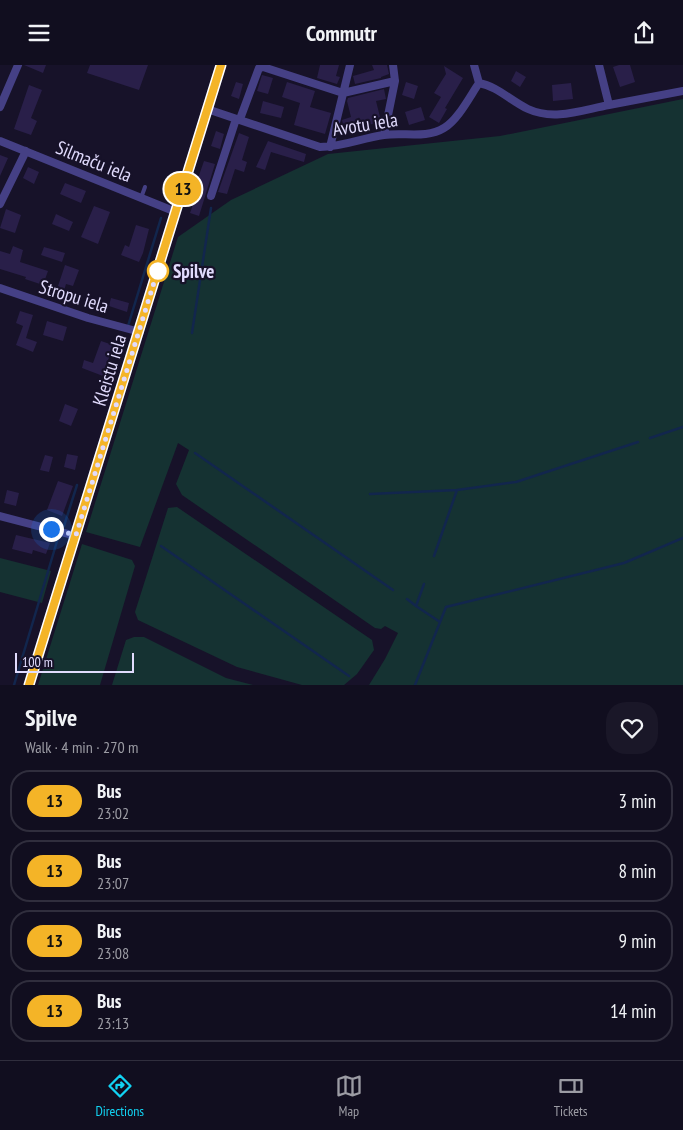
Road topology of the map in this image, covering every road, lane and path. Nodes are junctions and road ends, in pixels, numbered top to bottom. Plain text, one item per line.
1 (18, 65) edge
2 (221, 65) edge
3 (350, 65) edge
4 (393, 65) edge
5 (474, 65) edge
6 (599, 65) edge
7 (395, 81) junction
8 (479, 83) junction
9 (683, 91) edge
10 (343, 93) junction
11 (609, 105) junction
12 (0, 107) edge
13 (207, 109) junction
14 (238, 119) junction
15 (384, 135) junction
16 (0, 141) edge
17 (330, 147) junction
18 (26, 151) junction
19 (146, 187) dead end
20 (211, 195) dead end
21 (141, 198) junction
22 (0, 204) edge
23 (176, 212) junction
24 (0, 288) edge
25 (140, 332) junction
26 (0, 516) edge
27 (76, 535) junction
28 (29, 685) edge

1 - 12 street
2 - 13 street, Kleistu iela
3 - 10 street
4 - 7 street
5 - 8 street
6 - 11 street
7 - 10 street
7 - 15 street
8 - 11 street
8 - 15 street, Avotu iela
9 - 11 street
10 - 14 street
10 - 17 street
13 - 14 street, Avotu iela
13 - 23 street, Kleistu iela
14 - 17 street, Avotu iela
14 - 20 street
15 - 17 street, Avotu iela
16 - 18 street, Silmaču iela
18 - 21 street, Silmaču iela
18 - 22 street
19 - 21 lane
21 - 23 street, Silmaču iela
23 - 25 street, Kleistu iela
24 - 25 street, Stropu iela
25 - 27 street, Kleistu iela
26 - 27 street
27 - 28 street, Kleistu iela

